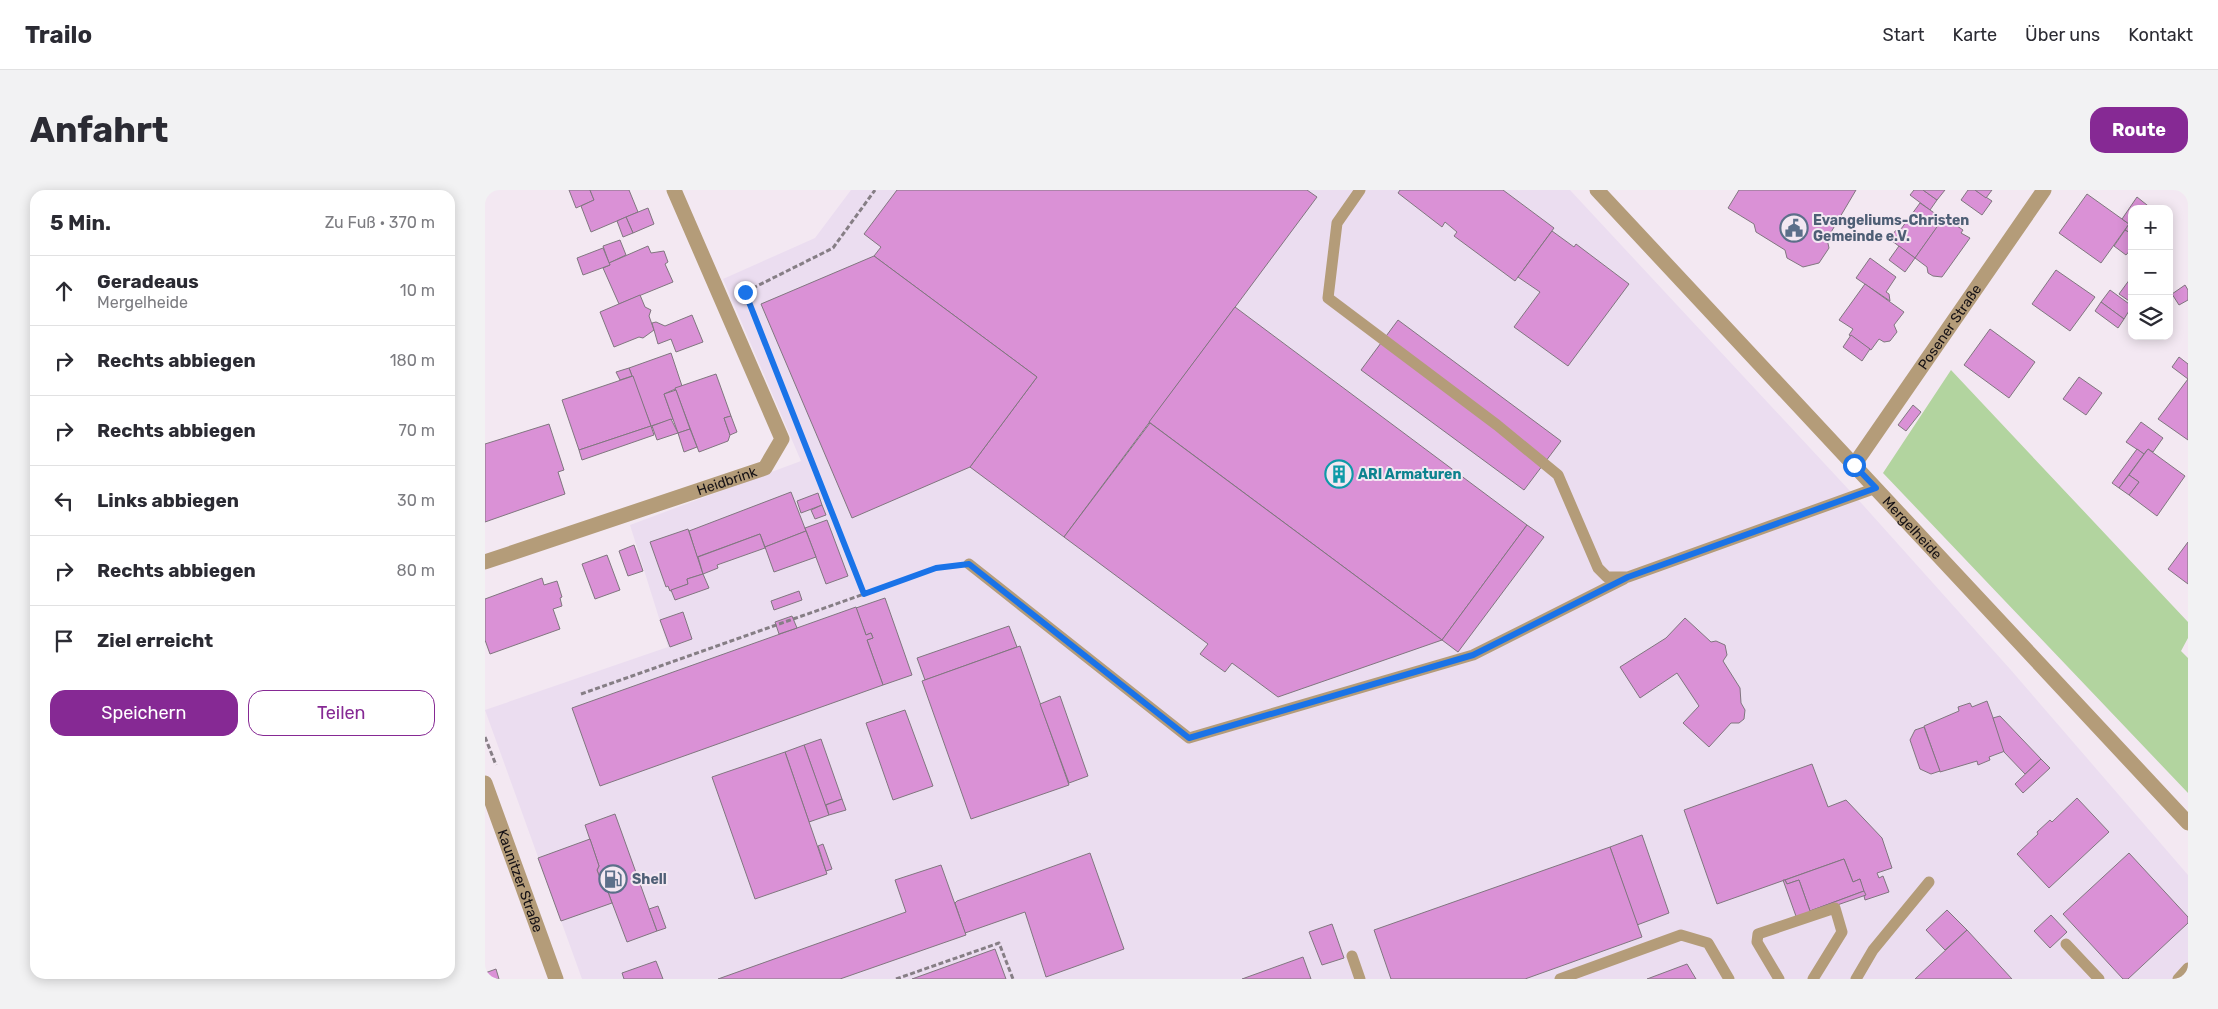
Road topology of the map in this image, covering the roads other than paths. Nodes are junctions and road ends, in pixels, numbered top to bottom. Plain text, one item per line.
1 (674, 190) edge
2 (1360, 190) edge
3 (1597, 190) edge
4 (2044, 190) edge
5 (1854, 465) junction
6 (1876, 488) junction
7 (485, 562) edge
8 (969, 564) road end
9 (1628, 577) junction
10 (485, 783) edge
11 (2188, 823) edge
12 (1929, 882) dead end
13 (2066, 944) dead end
14 (1352, 956) dead end
15 (2188, 968) edge
16 (556, 979) edge
17 (1360, 979) edge
18 (1560, 979) edge
19 (1729, 979) edge
20 (1779, 979) edge
21 (1813, 979) edge
22 (1857, 979) edge
23 (2099, 979) edge
24 (2178, 979) edge

1 - 7 street, Heidbrink
2 - 9 lane
3 - 5 street, Mergelheide
4 - 5 street, Posener Straße
5 - 6 street, Mergelheide
6 - 9 lane
6 - 11 street, Mergelheide
8 - 9 lane
10 - 16 street, Kaunitzer Straße
12 - 22 lane
13 - 23 lane
14 - 17 lane
15 - 24 lane
18 - 19 lane
20 - 21 lane

